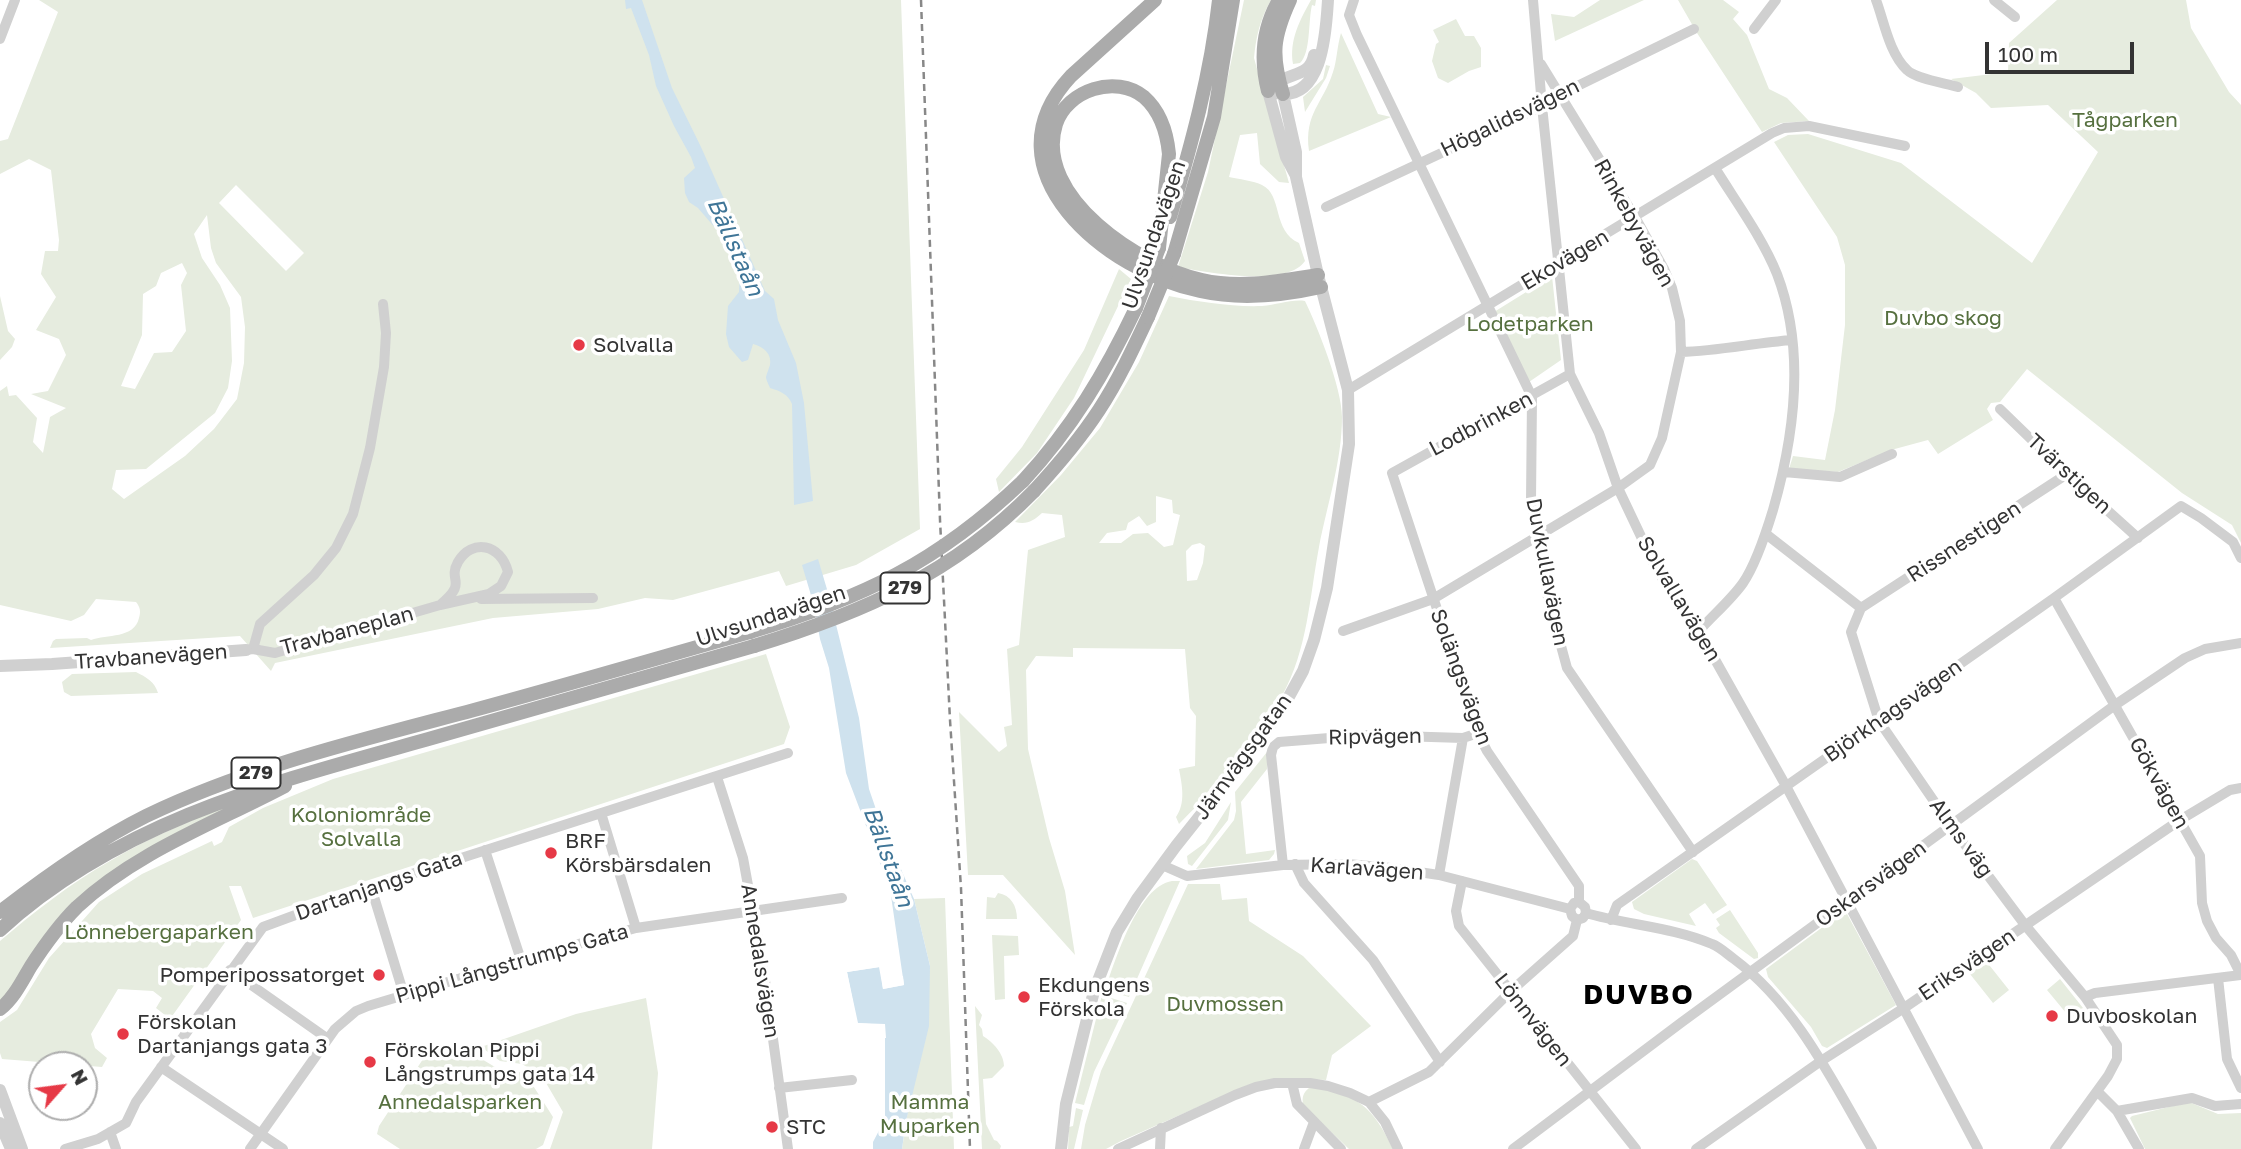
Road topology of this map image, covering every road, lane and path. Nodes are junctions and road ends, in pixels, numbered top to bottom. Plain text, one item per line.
1 (15, 0) edge
2 (1155, 0) edge
3 (1219, 0) edge
4 (1233, 0) edge
5 (1279, 0) edge
6 (1290, 0) edge
7 (1326, 0) edge
8 (1354, 0) edge
9 (1533, 0) edge
10 (1776, 0) edge
11 (1876, 0) edge
12 (1994, 0) edge
13 (2015, 17) dead end
14 (1694, 29) dead end
15 (1755, 29) dead end
16 (0, 39) edge
17 (1538, 59) junction
18 (1958, 87) dead end
19 (1276, 89) junction
20 (1559, 95) junction
21 (1542, 106) junction
22 (1905, 146) dead end
23 (1418, 163) junction
24 (1715, 168) junction
25 (1326, 207) dead end
26 (1635, 217) junction
27 (1159, 248) junction
28 (1559, 263) junction
29 (1320, 281) junction
30 (383, 304) dead end
31 (1487, 307) junction
32 (1792, 340) junction
33 (1681, 352) junction
34 (1570, 374) junction
35 (1348, 390) junction
36 (1532, 397) junction
37 (2000, 409) dead end
38 (1892, 454) dead end
39 (1784, 472) junction
40 (1392, 473) joint
41 (2067, 474) junction
42 (1028, 486) junction
43 (1618, 488) junction
44 (1766, 534) junction
45 (1537, 536) junction
46 (2138, 538) junction
47 (2241, 558) edge
48 (593, 598) dead end
49 (2053, 598) junction
50 (475, 599) junction
51 (1433, 599) junction
52 (440, 606) junction
53 (1861, 608) junction
54 (1343, 631) dead end
55 (1699, 631) junction
56 (752, 639) junction
57 (2241, 643) edge
58 (250, 650) junction
59 (0, 666) edge
60 (2115, 705) junction
61 (1879, 721) junction
62 (1478, 733) junction
63 (1462, 738) junction
64 (789, 752) dead end
65 (320, 768) junction
66 (717, 777) junction
67 (1786, 786) junction
68 (2241, 788) edge
69 (601, 813) junction
70 (2180, 820) junction
71 (1951, 826) junction
72 (87, 850) junction
73 (485, 850) junction
74 (1693, 852) junction
75 (1283, 864) junction
76 (1295, 864) junction
77 (1162, 865) junction
78 (1439, 875) junction
79 (1462, 881) junction
80 (371, 887) junction
81 (842, 898) dead end
82 (0, 900) edge
83 (1580, 902) junction
84 (1848, 902) junction
85 (1570, 909) junction
86 (0, 912) edge
87 (753, 912) junction
88 (1586, 913) junction
89 (1577, 920) junction
90 (1611, 920) junction
91 (2025, 925) junction
92 (636, 928) junction
93 (0, 930) edge
94 (521, 960) junction
95 (230, 970) junction
96 (1751, 972) junction
97 (2241, 975) edge
98 (2218, 978) junction
99 (1511, 991) junction
100 (404, 995) junction
101 (2085, 997) junction
102 (1903, 1008) junction
103 (0, 1009) edge
104 (328, 1039) junction
105 (1821, 1061) junction
106 (1440, 1062) junction
107 (161, 1067) junction
108 (852, 1080) dead end
109 (1292, 1083) junction
110 (779, 1088) junction
111 (2241, 1088) edge
112 (0, 1090) edge
113 (1590, 1091) junction
114 (2098, 1092) junction
115 (1369, 1102) junction
116 (2241, 1104) edge
117 (2117, 1111) junction
118 (1314, 1122) junction
119 (0, 1123) edge
120 (1161, 1128) junction
121 (110, 1132) junction
122 (261, 1134) junction
123 (11, 1149) edge
124 (22, 1149) edge
125 (65, 1149) edge
126 (116, 1149) edge
127 (250, 1149) edge
128 (283, 1149) edge
129 (789, 1149) edge
130 (1061, 1149) edge
131 (1118, 1149) edge
132 (1160, 1149) edge
133 (1304, 1149) edge
134 (1341, 1149) edge
135 (1398, 1149) edge
136 (1513, 1149) edge
137 (1636, 1149) edge
138 (1696, 1149) edge
139 (1872, 1149) edge
140 (1978, 1149) edge
141 (2055, 1149) edge
142 (2140, 1149) edge

1 - 16 street
2 - 29 main road
3 - 27 main road, Ulvsundavägen / 279
4 - 42 main road, Ulvsundavägen / 279, bridge
5 - 19 main road
6 - 19 main road
7 - 19 street
8 - 23 street, Duvkullavägen
9 - 17 street, Solvallavägen
10 - 15 street
11 - 18 street
12 - 13 street
14 - 20 street, Högalidsvägen
17 - 20 street, Rinkebyvägen
17 - 21 street, Solvallavägen
19 - 29 street, Järnvägsgatan
20 - 21 street, Högalidsvägen
20 - 26 street, Rinkebyvägen
21 - 23 street, Högalidsvägen
21 - 28 street, Solvallavägen
22 - 24 street, Ekovägen
23 - 25 street, Högalidsvägen
23 - 31 street, Duvkullavägen
24 - 26 street, Ekovägen
24 - 32 street
26 - 28 street, Ekovägen
26 - 33 street, Rinkebyvägen
27 - 29 main road
27 - 42 main road, Ulvsundavägen / 279, bridge
28 - 31 street, Ekovägen
28 - 34 street, Solvallavägen
29 - 35 street, Järnvägsgatan
30 - 58 street, Travbanevägen
31 - 35 street, Ekovägen
31 - 36 street, Duvkullavägen
32 - 33 street
32 - 39 street
33 - 43 street, Rinkebyvägen
34 - 36 street, Lodbrinken
34 - 43 street, Solvallavägen
35 - 77 street, Järnvägsgatan
36 - 40 street, Lodbrinken
36 - 45 street, Duvkullavägen
37 - 41 street, Tvärstigen
38 - 39 street
39 - 44 street
40 - 51 street, Solängsvägen
41 - 46 street, Tvärstigen
41 - 53 street, Rissnestigen
42 - 56 main road, Ulvsundavägen / 279, bridge
43 - 45 street, Rinkebyvägen
43 - 55 street, Solvallavägen
44 - 53 street
44 - 55 street
45 - 51 street, Rinkebyvägen
45 - 74 street, Duvkullavägen
46 - 47 street, Björkhagsvägen
46 - 49 street, Björkhagsvägen
48 - 50 street
49 - 60 street, Gökvägen
49 - 61 street, Björkhagsvägen
50 - 52 street, Travbaneplan
50 - 52 street, Travbaneplan
51 - 54 street, Rinkebyvägen
51 - 62 street, Solängsvägen
52 - 58 street, Travbaneplan
53 - 61 street, Alms väg
55 - 67 street, Solvallavägen
56 - 65 main road, Ulvsundavägen / 279
56 - 72 main road, Ulvsundavägen / 279
57 - 60 street, Oskarsvägen
58 - 59 street, Travbanevägen
60 - 70 street, Gökvägen
60 - 71 street, Oskarsvägen
61 - 67 street, Björkhagsvägen
61 - 71 street, Alms väg
62 - 63 street, Ripvägen
62 - 83 street, Solängsvägen
63 - 75 street, Ripvägen
63 - 78 street
64 - 66 street, Dartanjangs Gata
65 - 93 main road, Ulvsundavägen / 279
65 - 103 main road
66 - 69 street, Dartanjangs Gata
66 - 87 street, Annedalsvägen
67 - 74 street, Björkhagsvägen
67 - 84 street, Solvallavägen
68 - 70 street, Eriksvägen
69 - 73 street, Dartanjangs Gata
69 - 92 street
70 - 91 street, Eriksvägen
70 - 97 street, Gökvägen
71 - 84 street, Oskarsvägen
71 - 91 street, Alms väg
72 - 82 main road
72 - 86 main road, Ulvsundavägen / 279
73 - 80 street, Dartanjangs Gata
73 - 94 street
74 - 90 street, Björkhagsvägen
75 - 76 street, Karlavägen
75 - 77 street, Karlavägen
76 - 78 street, Karlavägen
76 - 106 street
77 - 130 street, Järnvägsgatan
78 - 79 street, Karlavägen
79 - 85 street, Karlavägen
79 - 99 street, Lönnvägen
80 - 95 street, Dartanjangs Gata
80 - 100 street
81 - 87 street, Pippi Långstrumps Gata
83 - 85 street
83 - 88 street
84 - 96 street, Oskarsvägen
84 - 102 street, Solvallavägen
85 - 89 street
87 - 92 street, Pippi Långstrumps Gata
87 - 110 street, Annedalsvägen
88 - 89 street
88 - 90 street
89 - 99 street
90 - 96 street
91 - 101 street, Alms väg
91 - 102 street, Eriksvägen
92 - 94 street, Pippi Långstrumps Gata
94 - 100 street, Pippi Långstrumps Gata
95 - 104 street
95 - 107 street, Dartanjangs Gata
96 - 105 street
96 - 113 street, Oskarsvägen
97 - 98 street
98 - 101 street
98 - 111 street
99 - 106 street
99 - 113 street, Lönnvägen
100 - 104 street, Pippi Långstrumps Gata
101 - 114 street, Alms väg
102 - 105 street, Eriksvägen
102 - 140 street, Solvallavägen
104 - 122 street, Pippi Långstrumps Gata
105 - 138 street, Eriksvägen
105 - 139 street
106 - 115 street
107 - 121 street, Dartanjangs Gata
107 - 122 street
108 - 110 street
109 - 115 street
109 - 118 street
109 - 120 street
110 - 129 street, Annedalsvägen
112 - 124 street
113 - 136 street, Oskarsvägen
113 - 137 street, Lönnvägen
114 - 117 street
114 - 141 street, Alms väg
115 - 135 street
116 - 117 street
117 - 142 street
118 - 133 street
118 - 134 street
119 - 123 street
120 - 131 street
120 - 132 street
121 - 125 street, Dartanjangs Gata
121 - 126 street
122 - 127 street, Pippi Långstrumps Gata
122 - 128 street

